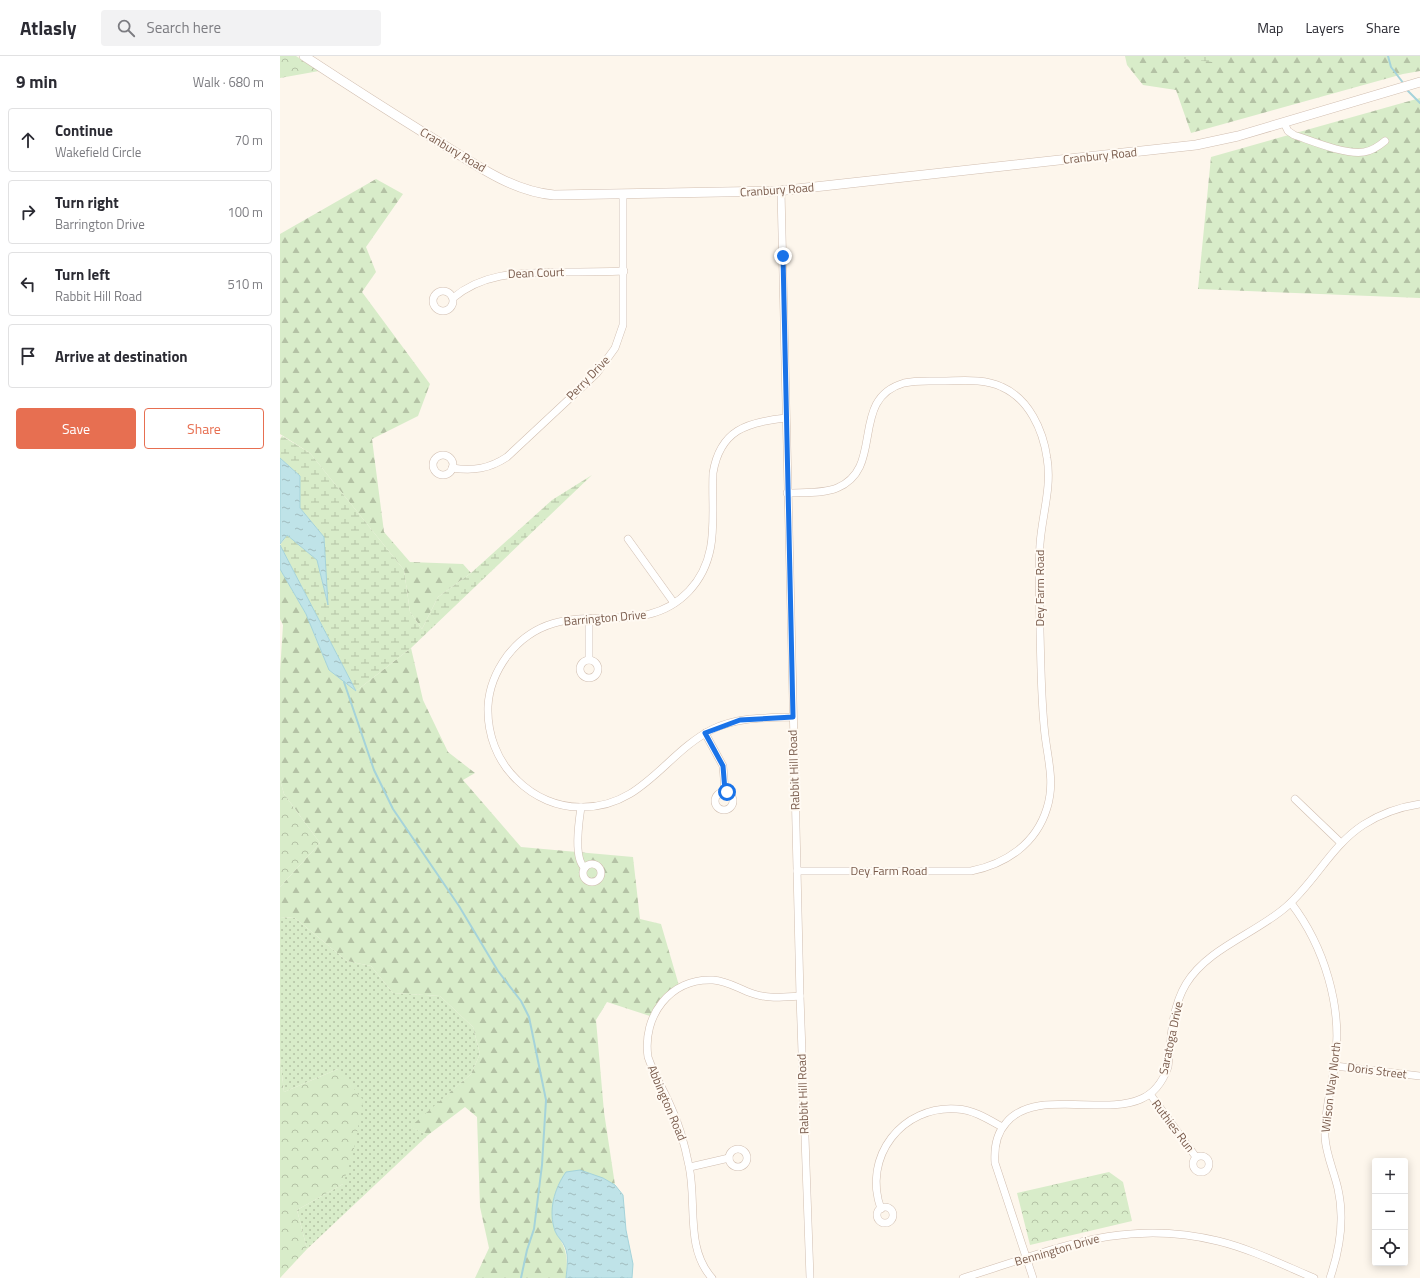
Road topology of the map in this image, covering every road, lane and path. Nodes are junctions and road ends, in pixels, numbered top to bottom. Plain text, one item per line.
1 (304, 56) edge
2 (1420, 82) edge
3 (1284, 123) junction
4 (1386, 141) dead end
5 (781, 191) junction
6 (623, 194) junction
7 (624, 271) junction
8 (453, 298) dead end
9 (786, 418) junction
10 (452, 468) dead end
11 (788, 493) junction
12 (628, 539) dead end
13 (674, 604) junction
14 (589, 618) junction
15 (589, 660) dead end
16 (793, 717) junction
17 (705, 733) junction
18 (725, 791) dead end
19 (1295, 799) dead end
20 (1420, 804) edge
21 (580, 807) junction
22 (1341, 843) junction
23 (585, 868) dead end
24 (797, 871) junction
25 (1291, 903) junction
26 (800, 996) junction
27 (1335, 1066) junction
28 (1420, 1076) edge
29 (1150, 1094) junction
30 (1002, 1126) junction
31 (1196, 1157) dead end
32 (729, 1158) dead end
33 (690, 1167) junction
34 (881, 1209) dead end
35 (1026, 1258) junction
36 (712, 1278) edge
37 (810, 1278) edge
38 (963, 1278) edge
39 (1032, 1278) edge
40 (1314, 1278) edge
41 (1330, 1278) edge

1 - 6 street, Cranbury Road
2 - 3 street, Cranbury Road
3 - 4 street
3 - 5 street, Cranbury Road
5 - 6 street, Cranbury Road
5 - 9 street, Rabbit Hill Road
6 - 7 street, Perry Drive
7 - 8 street, Dean Court
7 - 10 street, Perry Drive
9 - 11 street, Rabbit Hill Road
9 - 13 street, Barrington Drive
11 - 16 street, Rabbit Hill Road
11 - 24 street, Dey Farm Road
12 - 13 street
13 - 14 street, Barrington Drive
14 - 15 street
14 - 21 street, Barrington Drive
16 - 17 street, Barrington Drive
16 - 24 street, Rabbit Hill Road
17 - 18 street
17 - 21 street, Barrington Drive
19 - 22 street
20 - 22 street, Saratoga Drive
21 - 23 street
22 - 25 street, Saratoga Drive
24 - 26 street, Rabbit Hill Road
25 - 27 street, Wilson Way North
25 - 29 street, Saratoga Drive
26 - 33 street, Abbington Road
26 - 37 street, Rabbit Hill Road
27 - 28 street, Doris Street
27 - 41 street, Wilson Way North
29 - 30 street, Saratoga Drive
29 - 31 street, Ruthies Run
30 - 34 street
30 - 35 street, Saratoga Drive
32 - 33 street
33 - 36 street, Abbington Road
35 - 38 street, Bennington Drive
35 - 39 street, Saratoga Drive
35 - 40 street, Bennington Drive

